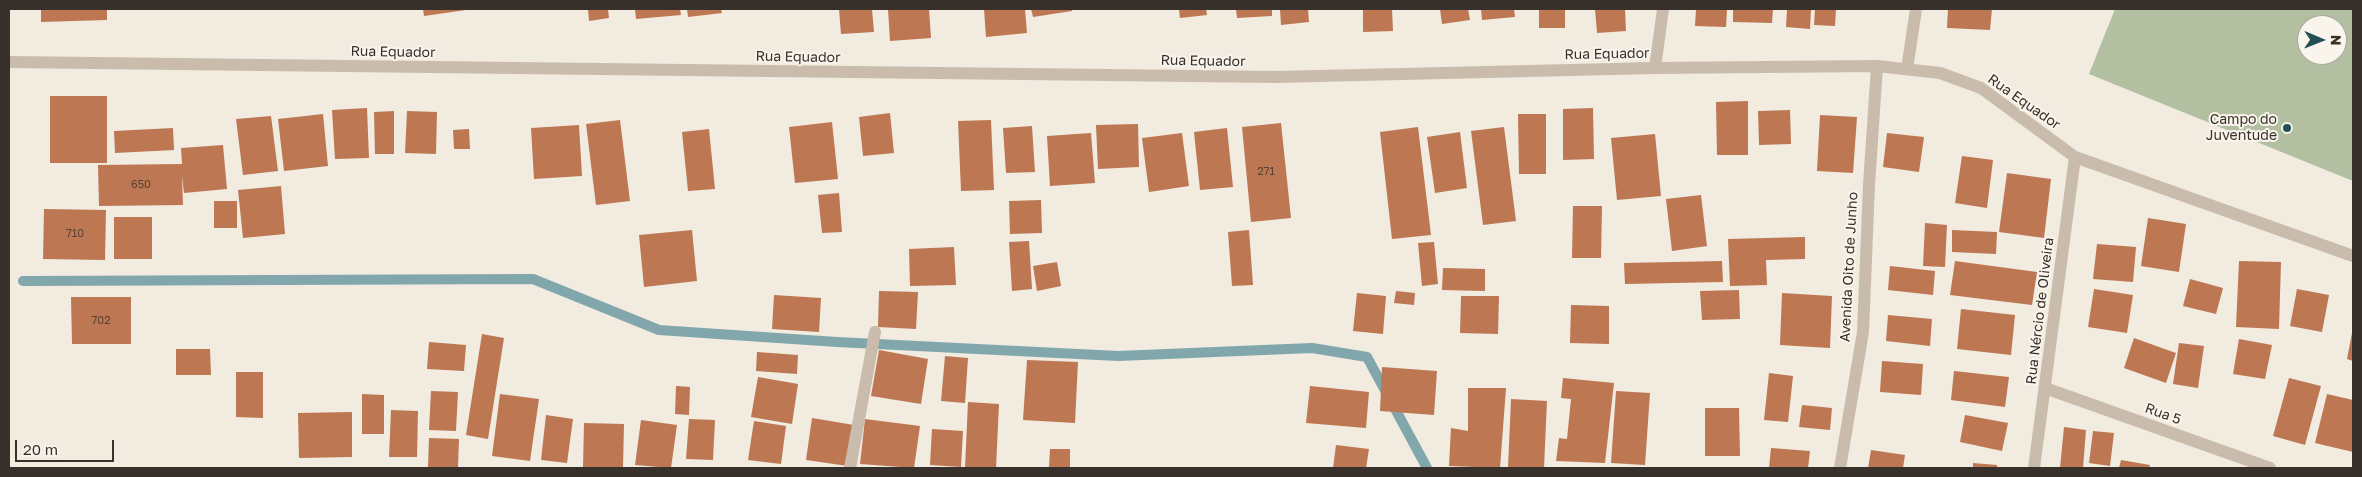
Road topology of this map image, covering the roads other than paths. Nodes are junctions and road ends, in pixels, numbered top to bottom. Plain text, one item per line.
1 (1663, 9) edge
2 (1916, 9) edge
3 (9, 62) edge
4 (1877, 66) junction
5 (1655, 68) junction
6 (1907, 69) junction
7 (2075, 157) junction
8 (2353, 256) edge
9 (875, 332) dead end
10 (2045, 388) junction
11 (850, 468) edge
12 (1840, 468) edge
13 (2034, 468) edge
14 (2270, 468) edge

1 - 5 street
2 - 6 street
3 - 5 street, Rua Equador
4 - 5 street, Rua Equador
4 - 6 street, Rua Equador
4 - 12 street, Avenida Oito de Junho
6 - 7 street, Rua Equador
7 - 8 street, Rua Equador
7 - 10 street, Rua Nércio de Oliveira
9 - 11 street
10 - 13 street, Rua Nércio de Oliveira
10 - 14 street, Rua 5

